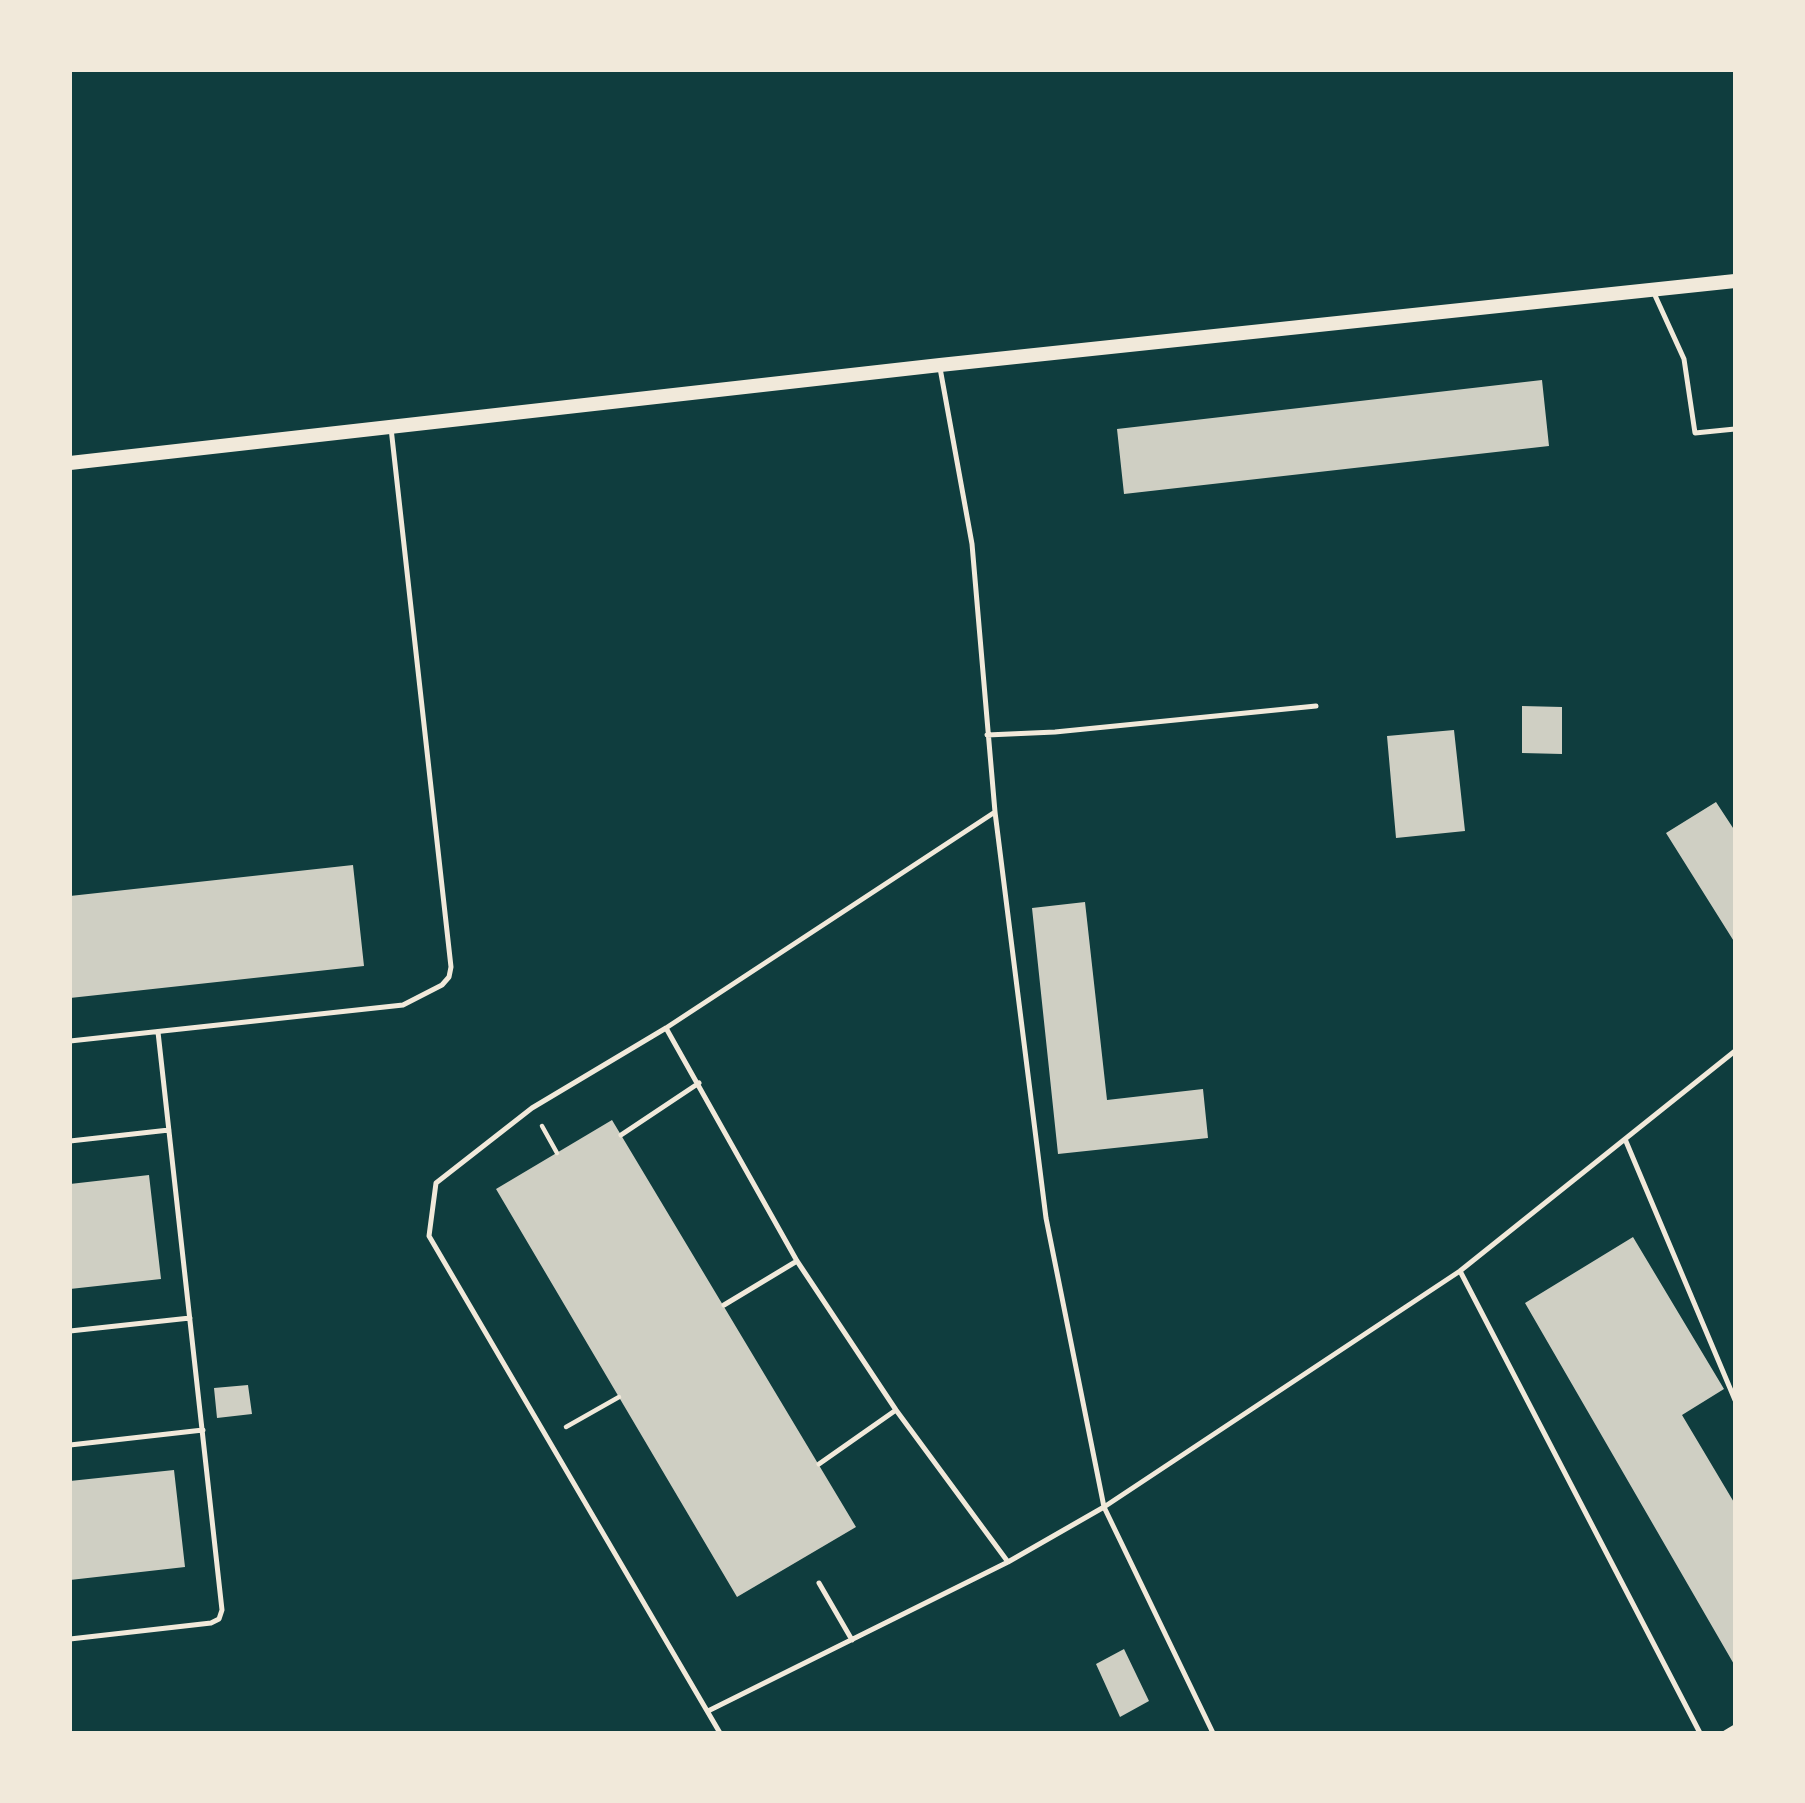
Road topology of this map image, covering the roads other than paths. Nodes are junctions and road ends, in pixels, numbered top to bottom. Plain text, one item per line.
1 (1735, 281) edge
2 (1653, 290) junction
3 (940, 365) junction
4 (391, 427) junction
5 (1735, 429) edge
6 (70, 463) edge
7 (1316, 706) dead end
8 (987, 735) junction
9 (995, 812) junction
10 (667, 1028) junction
11 (158, 1032) junction
12 (70, 1041) edge
13 (1735, 1051) edge
14 (699, 1083) junction
15 (169, 1130) junction
16 (621, 1135) dead end
17 (1625, 1139) junction
18 (70, 1141) edge
19 (797, 1261) junction
20 (1460, 1271) junction
21 (723, 1305) dead end
22 (190, 1318) junction
23 (70, 1331) edge
24 (1735, 1400) edge
25 (896, 1410) junction
26 (202, 1430) junction
27 (70, 1445) edge
28 (819, 1464) dead end
29 (1104, 1507) junction
30 (1008, 1562) junction
31 (819, 1583) dead end
32 (70, 1639) edge
33 (852, 1640) junction
34 (708, 1711) junction
35 (1735, 1727) edge
36 (720, 1733) edge
37 (1213, 1733) edge
38 (1700, 1733) edge
39 (1725, 1733) edge

1 - 2 main road
2 - 3 main road
2 - 5 lane
3 - 4 main road
3 - 8 lane
4 - 6 main road
4 - 11 lane
7 - 8 lane
8 - 9 lane
9 - 10 lane
9 - 29 lane
10 - 14 lane
10 - 34 lane
11 - 12 lane
11 - 15 lane
13 - 17 lane
14 - 16 lane
14 - 19 lane
15 - 18 lane
15 - 22 lane
17 - 20 lane
17 - 24 lane
19 - 21 lane
19 - 25 lane
20 - 29 lane
20 - 38 lane
22 - 23 lane
22 - 26 lane
25 - 28 lane
25 - 30 lane
26 - 27 lane
26 - 32 lane
29 - 30 lane
29 - 37 lane
30 - 33 lane
31 - 33 lane
33 - 34 lane
34 - 36 lane
35 - 39 lane

